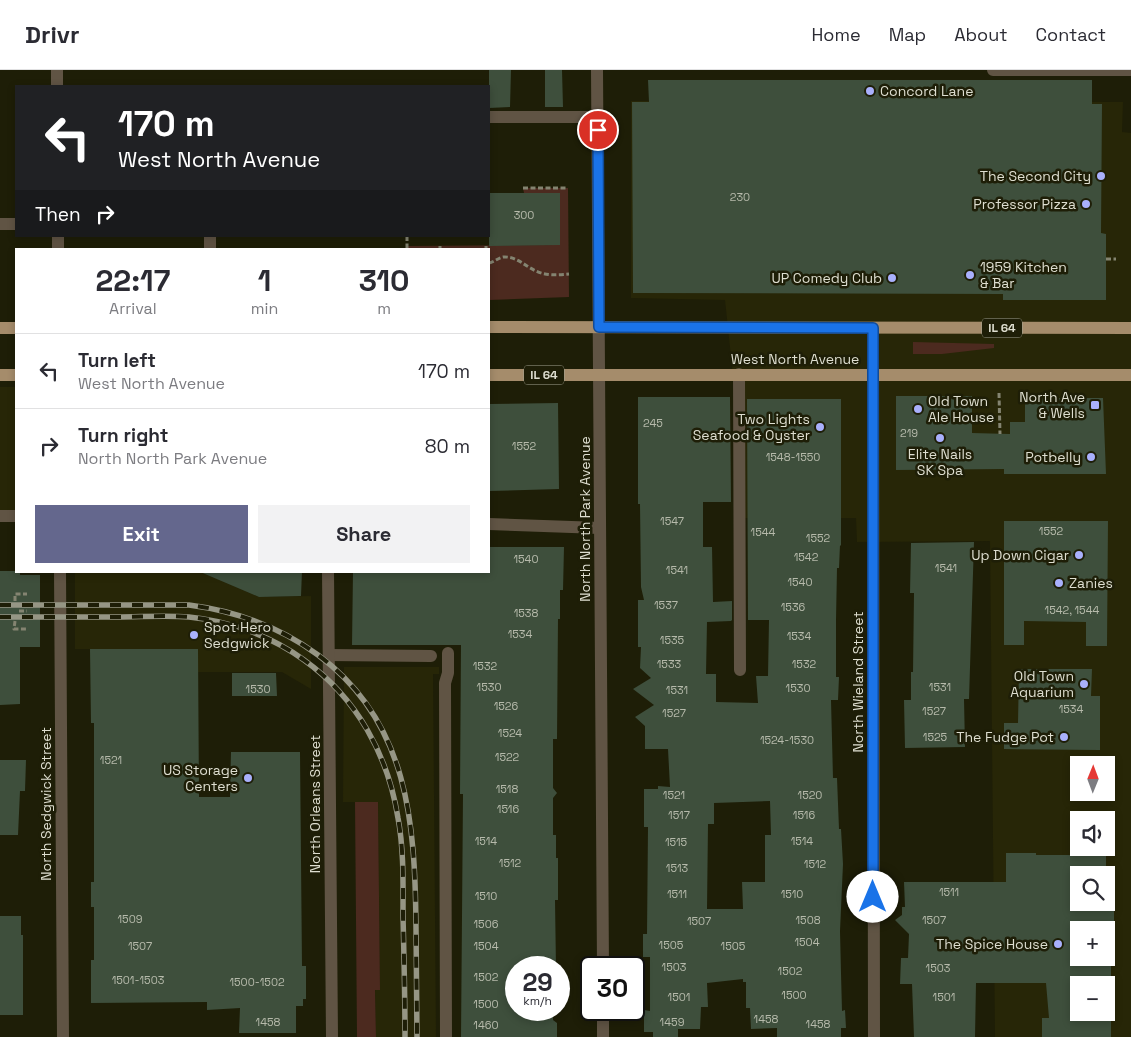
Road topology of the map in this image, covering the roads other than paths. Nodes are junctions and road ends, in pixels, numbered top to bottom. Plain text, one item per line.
1 (57, 70) edge
2 (597, 70) edge
3 (993, 70) edge
4 (1131, 70) edge
5 (57, 85) edge
6 (490, 117) edge
7 (598, 117) junction
8 (0, 224) edge
9 (15, 224) edge
10 (490, 327) edge
11 (599, 327) junction
12 (0, 328) edge
13 (15, 328) edge
14 (873, 328) junction
15 (1131, 328) edge
16 (739, 374) junction
17 (873, 374) junction
18 (0, 375) edge
19 (15, 375) edge
20 (490, 375) edge
21 (599, 375) junction
22 (1131, 375) edge
23 (0, 516) edge
24 (15, 516) edge
25 (490, 524) edge
26 (600, 528) junction
27 (60, 573) edge
28 (328, 573) edge
29 (448, 653) dead end
30 (329, 655) junction
31 (431, 656) dead end
32 (740, 670) dead end
33 (602, 956) edge
34 (603, 1021) edge
35 (63, 1037) edge
36 (332, 1037) edge
37 (446, 1037) edge
38 (603, 1037) edge
39 (874, 1037) edge

1 - 5 street
2 - 7 street, North North Park Avenue
3 - 4 street
6 - 7 street
7 - 11 street, North North Park Avenue
8 - 9 street
10 - 11 main road, IL 64
11 - 14 main road, IL 64
11 - 21 street, North North Park Avenue
12 - 13 main road
14 - 15 main road, IL 64
14 - 17 street, North Wieland Street
16 - 17 main road, West North Avenue / IL 64
16 - 21 main road, West North Avenue / IL 64
16 - 32 street
17 - 22 main road, West North Avenue / IL 64
17 - 39 street, North Wieland Street
18 - 19 main road
20 - 21 main road, West North Avenue / IL 64
21 - 26 street, North North Park Avenue
23 - 24 street
25 - 26 street
26 - 33 street, North North Park Avenue
27 - 35 street, North Sedgwick Street
28 - 30 street, North Orleans Street
29 - 37 street
30 - 31 street
30 - 36 street, North Orleans Street
34 - 38 street

